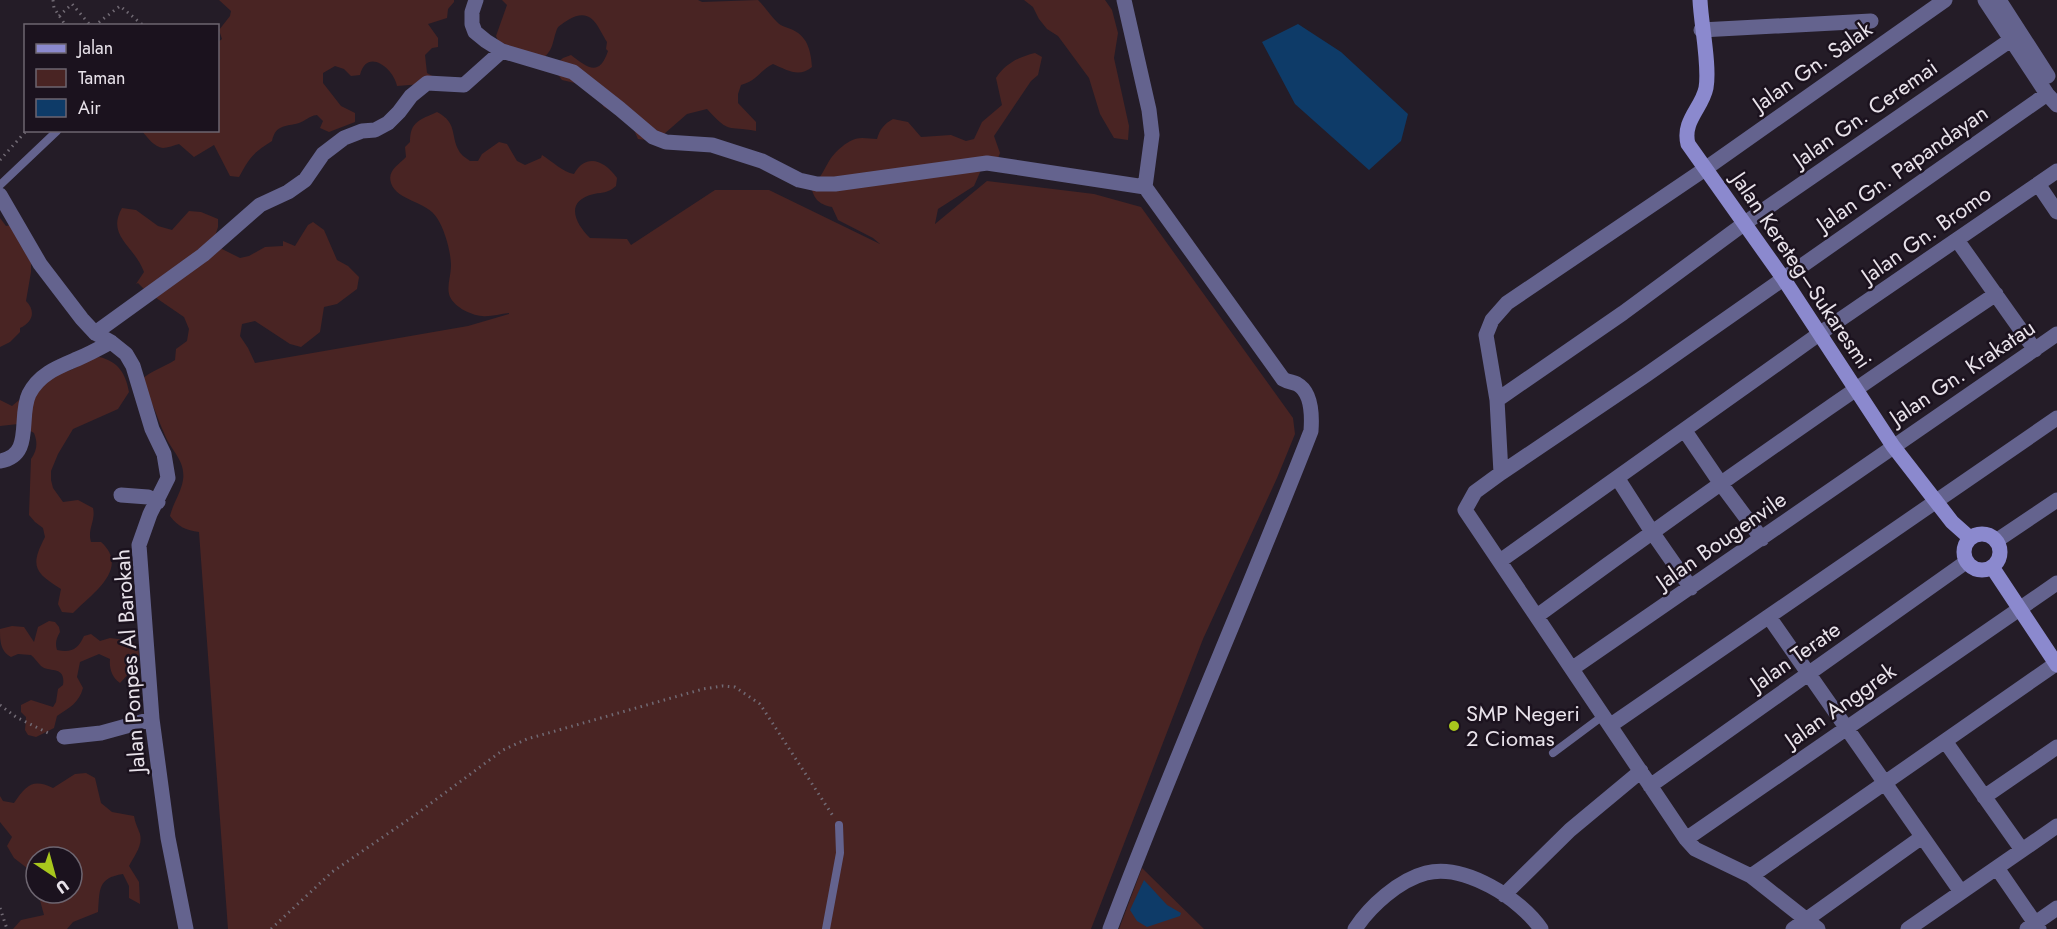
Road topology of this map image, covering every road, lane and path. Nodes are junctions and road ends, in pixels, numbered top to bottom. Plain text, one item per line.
1 (53, 0) edge
2 (476, 0) edge
3 (1124, 0) edge
4 (1700, 0) edge
5 (1945, 0) edge
6 (1985, 0) edge
7 (1999, 0) edge
8 (59, 16) junction
9 (1871, 21) dead end
10 (65, 24) edge
11 (90, 24) edge
12 (95, 24) edge
13 (142, 24) edge
14 (1701, 30) junction
15 (2012, 39) junction
16 (502, 51) junction
17 (2048, 76) dead end
18 (2052, 100) edge
19 (25, 132) edge
20 (56, 132) edge
21 (0, 160) edge
22 (1704, 169) junction
23 (2057, 171) edge
24 (2038, 184) junction
25 (0, 185) edge
26 (1145, 187) junction
27 (0, 195) edge
28 (2057, 212) edge
29 (1745, 223) junction
30 (1958, 240) junction
31 (1783, 278) junction
32 (1996, 294) junction
33 (95, 333) junction
34 (1820, 334) junction
35 (2057, 334) edge
36 (111, 342) junction
37 (2035, 350) junction
38 (1856, 388) junction
39 (1497, 400) junction
40 (2057, 418) edge
41 (1685, 431) junction
42 (1893, 446) junction
43 (0, 461) edge
44 (1501, 473) junction
45 (1618, 479) junction
46 (1721, 484) junction
47 (121, 495) dead end
48 (1936, 500) junction
49 (2057, 500) edge
50 (158, 502) junction
51 (1652, 532) junction
52 (1970, 538) junction
53 (1762, 539) junction
54 (1996, 541) junction
55 (1500, 561) junction
56 (1966, 562) junction
57 (1992, 567) junction
58 (2057, 583) edge
59 (1691, 588) junction
60 (2019, 609) junction
61 (1537, 616) junction
62 (1769, 617) junction
63 (2057, 664) edge
64 (1573, 668) junction
65 (1808, 674) junction
66 (0, 705) edge
67 (152, 719) junction
68 (1608, 720) junction
69 (1846, 728) junction
70 (64, 737) joint
71 (1945, 741) junction
72 (2057, 747) edge
73 (1553, 753) dead end
74 (1641, 771) junction
75 (1884, 783) junction
76 (1650, 786) junction
77 (1984, 797) junction
78 (839, 825) joint
79 (2057, 826) edge
80 (1922, 837) junction
81 (1686, 839) junction
82 (2022, 850) junction
83 (1997, 868) junction
84 (1750, 876) junction
85 (1961, 892) junction
86 (1504, 895) junction
87 (0, 908) edge
88 (2057, 908) edge
89 (1812, 924) edge
90 (2034, 927) edge
91 (7, 929) edge
92 (186, 929) edge
93 (271, 929) edge
94 (826, 929) edge
95 (1110, 929) edge
96 (1355, 929) edge
97 (1541, 929) edge
98 (1793, 929) edge
99 (1908, 929) edge

1 - 8 path
2 - 16 street
3 - 26 street
4 - 14 street, Jalan Kereteg–Sukaresmi
5 - 22 street, Jalan Gn. Salak
6 - 15 street
7 - 17 street
8 - 10 path
8 - 11 path
9 - 14 street
12 - 13 path
14 - 22 street, Jalan Kereteg–Sukaresmi
15 - 18 street
15 - 29 street, Jalan Gn. Ceremai
16 - 26 street
16 - 33 street
18 - 31 street, Jalan Gn. Papandayan
19 - 21 path
20 - 25 lane
22 - 29 street, Jalan Kereteg–Sukaresmi
22 - 39 street, Jalan Gn. Salak
23 - 24 street, Jalan Gn. Bromo
24 - 28 street
24 - 30 street, Jalan Gn. Bromo
26 - 95 street
27 - 33 street, Jalan Ponpes Al Barokah
29 - 31 street, Jalan Kereteg–Sukaresmi
29 - 39 street, Jalan Gn. Ceremai
30 - 32 street
30 - 34 street, Jalan Gn. Bromo
31 - 34 street, Jalan Kereteg–Sukaresmi
31 - 44 street, Jalan Gn. Papandayan
32 - 37 street
32 - 38 street
33 - 36 street, Jalan Ponpes Al Barokah
34 - 38 street, Jalan Kereteg–Sukaresmi
34 - 41 street, Jalan Gn. Bromo
35 - 37 street, Jalan Gn. Krakatau
36 - 43 street
36 - 50 street, Jalan Ponpes Al Barokah
37 - 42 street, Jalan Gn. Krakatau
38 - 42 street, Jalan Kereteg–Sukaresmi
38 - 46 street
39 - 44 street, Jalan Gn. Salak
40 - 48 street
41 - 45 street, Jalan Gn. Bromo
41 - 46 street
42 - 48 street, Jalan Kereteg–Sukaresmi
42 - 53 street, Jalan Bougenvile
44 - 55 street, Jalan Gn. Papandayan
45 - 51 street
45 - 55 street, Jalan Gn. Bromo
46 - 51 street
46 - 53 street
47 - 50 street
48 - 52 street, Jalan Kereteg–Sukaresmi
48 - 62 street
49 - 54 street
50 - 67 street, Jalan Ponpes Al Barokah
51 - 59 street
51 - 61 street
52 - 54 street
52 - 56 street
53 - 59 street, Jalan Bougenvile
54 - 57 street
55 - 61 street
56 - 57 street
56 - 65 street, Jalan Terate
57 - 60 street
58 - 60 street, Jalan Anggrek
59 - 64 street, Jalan Bougenvile
60 - 63 street
60 - 69 street, Jalan Anggrek
61 - 64 street
62 - 65 street
62 - 68 street
63 - 71 street
64 - 68 street
65 - 69 street
65 - 76 street, Jalan Terate
66 - 70 path
67 - 70 street
67 - 92 street, Jalan Ponpes Al Barokah
68 - 73 lane
68 - 74 street
69 - 75 street
69 - 81 street, Jalan Anggrek
71 - 75 street
71 - 77 street
72 - 77 street
74 - 76 street
74 - 86 street
75 - 80 street
75 - 84 street
76 - 81 street
77 - 82 street
78 - 93 path
78 - 94 lane
79 - 82 street
80 - 85 street
80 - 89 street
81 - 84 street
82 - 83 street
83 - 85 street
83 - 90 street
84 - 89 street
85 - 99 street
86 - 96 street
86 - 97 street
87 - 91 path
88 - 90 street
89 - 98 street

